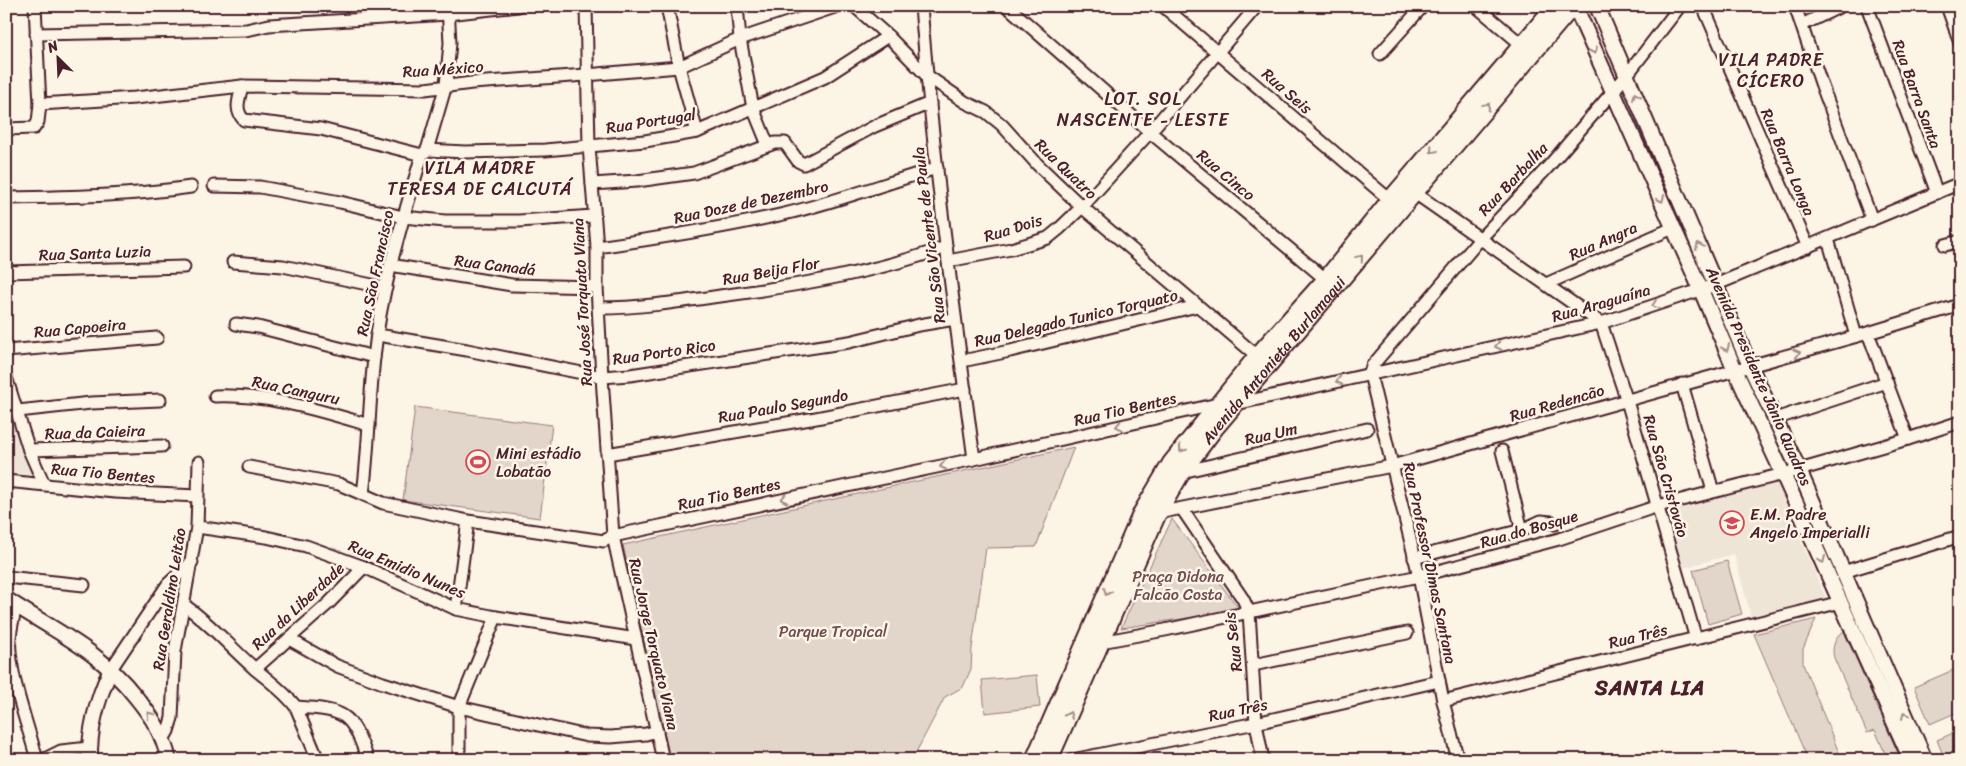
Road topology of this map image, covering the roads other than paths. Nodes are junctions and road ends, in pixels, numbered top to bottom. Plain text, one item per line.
1 (35, 6) edge
2 (518, 6) edge
3 (586, 6) edge
4 (667, 6) edge
5 (737, 6) edge
6 (838, 6) edge
7 (854, 6) edge
8 (920, 6) edge
9 (1007, 6) edge
10 (1163, 6) edge
11 (1257, 6) edge
12 (1423, 6) edge
13 (1476, 6) edge
14 (1555, 6) edge
15 (1574, 6) edge
16 (1597, 6) edge
17 (1680, 6) edge
18 (1703, 6) edge
19 (1796, 6) edge
20 (1841, 6) edge
21 (1867, 6) edge
22 (1947, 6) edge
23 (448, 10) edge
24 (810, 11) edge
25 (1802, 26) junction
26 (36, 34) junction
27 (888, 36) junction
28 (740, 39) junction
29 (1960, 43) edge
30 (1521, 44) junction
31 (1218, 54) junction
32 (1380, 54) dead end
33 (679, 67) junction
34 (586, 75) junction
35 (926, 75) junction
36 (1627, 75) junction
37 (242, 86) junction
38 (446, 86) junction
39 (1612, 92) junction
40 (930, 103) junction
41 (40, 104) junction
42 (753, 108) junction
43 (1468, 119) junction
44 (6, 129) edge
45 (696, 132) junction
46 (1150, 132) junction
47 (768, 145) junction
48 (589, 146) junction
49 (425, 152) junction
50 (937, 168) junction
51 (1960, 183) edge
52 (592, 184) junction
53 (214, 186) dead end
54 (191, 187) dead end
55 (1415, 193) junction
56 (1937, 193) junction
57 (6, 198) edge
58 (1390, 200) junction
59 (1082, 207) junction
60 (594, 216) junction
61 (403, 218) junction
62 (1872, 220) junction
63 (1673, 228) junction
64 (1480, 238) junction
65 (1828, 239) junction
66 (1960, 241) edge
67 (1945, 245) dead end
68 (597, 247) junction
69 (946, 247) junction
70 (1808, 248) junction
71 (948, 261) junction
72 (233, 262) dead end
73 (390, 265) junction
74 (184, 267) dead end
75 (6, 272) edge
76 (1331, 283) junction
77 (1546, 284) junction
78 (1715, 285) junction
79 (597, 287) junction
80 (386, 288) junction
81 (1701, 290) junction
82 (1960, 305) edge
83 (1197, 306) junction
84 (598, 308) junction
85 (955, 319) junction
86 (236, 324) dead end
87 (1601, 324) junction
88 (1868, 333) junction
89 (378, 335) junction
90 (1856, 336) junction
91 (157, 338) dead end
92 (6, 351) edge
93 (1257, 356) junction
94 (374, 357) junction
95 (962, 361) junction
96 (1750, 366) junction
97 (1734, 370) junction
98 (1370, 374) junction
99 (6, 377) edge
100 (602, 377) junction
101 (1887, 382) junction
102 (1682, 384) junction
103 (1242, 385) junction
104 (965, 389) junction
105 (215, 396) dead end
106 (160, 400) dead end
107 (1627, 401) junction
108 (1218, 404) junction
109 (1236, 404) junction
110 (18, 411) junction
111 (1775, 419) junction
112 (1960, 422) edge
113 (369, 425) junction
114 (1367, 429) dead end
115 (1908, 439) junction
116 (162, 446) dead end
117 (29, 450) junction
118 (1502, 451) dead end
119 (606, 454) junction
120 (974, 459) junction
121 (199, 462) dead end
122 (1392, 466) junction
123 (249, 467) dead end
124 (1798, 470) junction
125 (1182, 472) junction
126 (1783, 474) junction
127 (6, 481) edge
128 (44, 484) junction
129 (1713, 491) junction
130 (363, 494) junction
131 (197, 496) junction
132 (1658, 506) junction
133 (1182, 509) junction
134 (1158, 513) junction
135 (468, 522) junction
136 (1555, 524) dead end
137 (197, 527) junction
138 (1522, 530) junction
139 (1141, 532) junction
140 (613, 536) junction
141 (1960, 536) edge
142 (1132, 553) junction
143 (1414, 558) junction
144 (192, 562) junction
145 (364, 567) junction
146 (1843, 572) junction
147 (1419, 576) junction
148 (6, 577) edge
149 (84, 585) dead end
150 (11, 602) edge
151 (1841, 602) junction
152 (184, 605) junction
153 (456, 609) junction
154 (1860, 611) junction
155 (1248, 612) junction
156 (496, 617) junction
157 (1407, 633) dead end
158 (289, 639) junction
159 (636, 639) junction
160 (1696, 639) junction
161 (1101, 642) junction
162 (1253, 665) junction
163 (111, 669) junction
164 (255, 669) junction
165 (1439, 681) junction
166 (1443, 702) junction
167 (296, 707) junction
168 (459, 707) junction
169 (1256, 723) junction
170 (657, 731) junction
171 (164, 738) junction
172 (89, 754) edge
173 (37, 760) edge
174 (43, 760) edge
175 (168, 760) edge
176 (318, 760) edge
177 (368, 760) edge
178 (459, 760) edge
179 (663, 760) edge
180 (1034, 760) edge
181 (1049, 760) edge
182 (1072, 760) edge
183 (1263, 760) edge
184 (1458, 760) edge
185 (1911, 760) edge
186 (1925, 760) edge

1 - 26 street
2 - 23 street
3 - 34 street, Rua José Torquato Viana
4 - 33 street
5 - 28 street
6 - 24 street, Rua México
7 - 27 street, Rua Quatro
8 - 35 street, Rua São Vicente de Paula
9 - 46 street, Rua Cinco
10 - 31 street, Rua Seis
11 - 31 street, Rua Dois
12 - 32 street
13 - 30 street
14 - 30 main road, Avenida Antonieta Burlamaqui
15 -> 39 street, Avenida Presidente Jânio Quadros
43 -> 15 main road, Avenida Antonieta Burlamaqui
16 - 36 street, Avenida Presidente Jânio Quadros
17 - 36 street, Rua Barbalha
18 - 70 street, Rua Barra Longa
19 - 25 street
20 - 25 street
21 - 56 street, Rua Barra Santa
22 - 29 street
23 - 26 street
23 - 38 street, Rua São Francisco
24 - 28 street, Rua México
25 - 62 street
26 - 41 street
27 - 35 street, Rua Quatro
27 - 42 street, Rua Portugal
28 - 33 street, Rua México
28 - 42 street
30 - 43 main road, Avenida Antonieta Burlamaqui
31 - 46 street, Rua Dois
31 - 58 street, Rua Seis
33 - 34 street, Rua México
33 - 45 street
34 - 38 street, Rua México
34 - 48 street, Rua José Torquato Viana
35 - 40 street, Rua São Vicente de Paula
35 - 59 street, Rua Quatro
36 - 39 street, Rua Barbalha
78 -> 36 street, Avenida Presidente Jânio Quadros
37 - 38 street, Rua México
37 - 41 street, Rua México
37 - 49 street, Rua Portugal
38 - 49 street, Rua São Francisco
39 -> 63 street, Avenida Presidente Jânio Quadros
39 - 64 street, Rua Barbalha
40 - 47 street
40 - 50 street, Rua São Vicente de Paula
41 - 44 street
42 - 45 street, Rua Portugal
42 - 47 street
43 - 55 main road, Avenida Antonieta Burlamaqui
43 -> 58 main road, Avenida Antonieta Burlamaqui
45 - 48 street, Rua Portugal
46 - 59 street, Rua Dois
46 - 76 street, Rua Cinco
47 - 52 street
48 - 49 street, Rua Portugal
48 - 52 street, Rua José Torquato Viana
49 - 61 street, Rua São Francisco
50 - 68 street, Rua Doze de Dezembro
50 - 69 street, Rua São Vicente de Paula
51 - 56 street, Rua Araguaína
52 - 60 street, Rua José Torquato Viana
53 - 61 street
54 - 57 street
55 - 64 street
76 -> 55 main road, Avenida Antonieta Burlamaqui
56 - 62 street, Rua Araguaína
58 - 76 main road, Avenida Antonieta Burlamaqui
59 - 71 street, Rua Dois
59 - 83 street, Rua Quatro
60 - 61 street
60 - 68 street, Rua José Torquato Viana
61 - 73 street, Rua São Francisco
62 - 65 street, Rua Araguaína
63 - 77 street, Rua Angra
63 - 81 street, Avenida Presidente Jânio Quadros
64 - 77 street
64 - 98 street, Rua Barbalha
65 - 70 street, Rua Araguaína
65 - 90 street
66 - 67 street
68 - 79 street, Rua José Torquato Viana
69 - 71 street, Rua São Vicente de Paula
69 - 84 street, Rua Beija Flor
70 - 78 street, Rua Araguaína
71 - 85 street, Rua São Vicente de Paula
72 - 80 street
73 - 79 street, Rua Canadá
73 - 80 street, Rua São Francisco
74 - 75 street, Rua Santa Luzia
76 - 93 main road, Avenida Antonieta Burlamaqui
76 - 103 main road, Avenida Antonieta Burlamaqui
77 - 87 street
78 - 81 street, Rua Araguaína
78 - 96 street, Avenida Presidente Jânio Quadros
79 - 84 street, Rua José Torquato Viana
80 - 89 street, Rua São Francisco
81 -> 87 street, Rua Araguaína
81 -> 97 street, Avenida Presidente Jânio Quadros
82 - 88 street, Rua Redencão
83 - 93 street, Rua Quatro
83 - 95 street, Rua Delegado Tunico Torquato
84 - 100 street, Rua José Torquato Viana
85 - 95 street, Rua São Vicente de Paula
85 - 100 street, Rua Porto Rico
86 - 94 street
87 -> 98 street, Rua Araguaína
87 - 107 street, Rua São Cristovão
88 - 90 street, Rua Redencão
88 - 101 street
89 - 94 street, Rua São Francisco
89 - 100 street, Rua Porto Rico
96 -> 90 street, Rua Redencão
91 - 92 street, Rua Capoeira
93 - 103 main road, Avenida Antonieta Burlamaqui
94 - 113 street, Rua São Francisco
95 - 104 street, Rua São Vicente de Paula
96 - 97 street, Rua Redencão
96 - 111 street, Avenida Presidente Jânio Quadros
97 - 102 street, Rua Redencão
97 - 126 street, Avenida Presidente Jânio Quadros
98 -> 109 street, Rua Araguaína
98 - 122 street, Rua Professor Dimas Santana
99 - 110 street
100 - 119 street, Rua José Torquato Viana
101 - 111 street
101 - 115 street
102 - 107 street, Rua Redencão
102 - 129 street
103 - 108 main road, Avenida Antonieta Burlamaqui
103 - 109 main road, Avenida Antonieta Burlamaqui
104 - 119 street, Rua Paulo Segundo
104 - 120 street, Rua São Vicente de Paula
105 - 113 street, Rua Canguru
106 - 110 street
107 - 122 street, Rua Redencão
107 - 132 street, Rua São Cristovão
108 - 109 main road
108 -> 120 street, Rua Tio Bentes
108 -> 139 main road, Avenida Antonieta Burlamaqui
109 - 125 main road, Avenida Antonieta Burlamaqui
110 - 117 street
111 - 124 street, Avenida Presidente Jânio Quadros
112 - 115 street, Rua do Bosque
113 - 130 street, Rua São Francisco
114 - 125 street, Rua Um
115 - 124 street, Rua do Bosque
116 - 117 street, Rua da Caieira
117 - 128 street
118 - 138 street
119 - 140 street, Rua José Torquato Viana
120 -> 140 street, Rua Tio Bentes
121 - 131 street, Rua Geraldino Leitão
122 - 133 street, Rua Redencão
122 - 143 street, Rua Professor Dimas Santana
123 - 130 street, Rua Tio Bentes
124 - 126 street, Rua do Bosque
124 - 146 street, Avenida Presidente Jânio Quadros
125 - 134 main road, Avenida Antonieta Burlamaqui
126 - 129 street, Rua do Bosque
126 -> 151 street, Avenida Presidente Jânio Quadros
127 - 128 street, Rua Tio Bentes
128 - 131 street, Rua Tio Bentes
129 - 132 street, Rua do Bosque
130 - 135 street, Rua Tio Bentes
131 - 137 street, Rua Geraldino Leitão
132 - 147 street, Rua do Bosque
132 - 160 street, Rua São Cristovão
133 - 134 street, Rua Redencão
133 - 155 street, Rua Seis
134 - 139 main road, Avenida Antonieta Burlamaqui
135 - 140 street, Rua Tio Bentes
135 - 153 street
136 - 138 street
137 - 144 street, Rua Geraldino Leitão
137 - 145 street, Rua Emidio Nunes
138 - 143 street
139 - 142 main road, Avenida Antonieta Burlamaqui
140 - 159 street, Rua Jorge Torquato Viana
141 - 146 street
142 - 161 main road, Avenida Antonieta Burlamaqui
142 -> 180 main road, Avenida Antonieta Burlamaqui
143 - 147 street, Rua Professor Dimas Santana
144 - 152 street, Rua Geraldino Leitão
144 - 163 street
145 - 153 street, Rua Emidio Nunes
145 - 158 street, Rua da Liberdade
146 - 154 street, Avenida Presidente Jânio Quadros
147 - 155 street, Rua do Bosque
147 - 165 street, Rua Professor Dimas Santana
148 - 149 street
150 - 163 street
150 - 173 street
151 - 154 street
151 - 160 street, Rua Três
151 - 185 street, Avenida Presidente Jânio Quadros
152 - 164 street
152 - 171 street, Rua Geraldino Leitão
153 - 156 street, Rua Emidio Nunes
186 -> 154 street, Avenida Presidente Jânio Quadros
155 - 161 street, Rua do Bosque
155 - 162 street, Rua Seis
156 - 159 street, Rua Emidio Nunes
156 - 168 street
157 - 162 street
158 - 164 street, Rua da Liberdade
158 - 168 street
159 - 170 street, Rua Jorge Torquato Viana
160 - 166 street, Rua Três
181 -> 161 main road, Avenida Antonieta Burlamaqui
162 - 169 street, Rua Seis
171 -> 163 street
163 - 172 street
164 - 167 street
165 - 166 street, Rua Professor Dimas Santana
165 - 169 street, Rua Três
166 - 184 street, Rua Professor Dimas Santana
167 - 176 street
167 - 177 street
168 - 170 street
168 - 178 street
169 - 182 street, Rua Três
169 - 183 street, Rua Seis
170 - 179 street, Rua Jorge Torquato Viana
171 - 175 street
172 - 174 street

